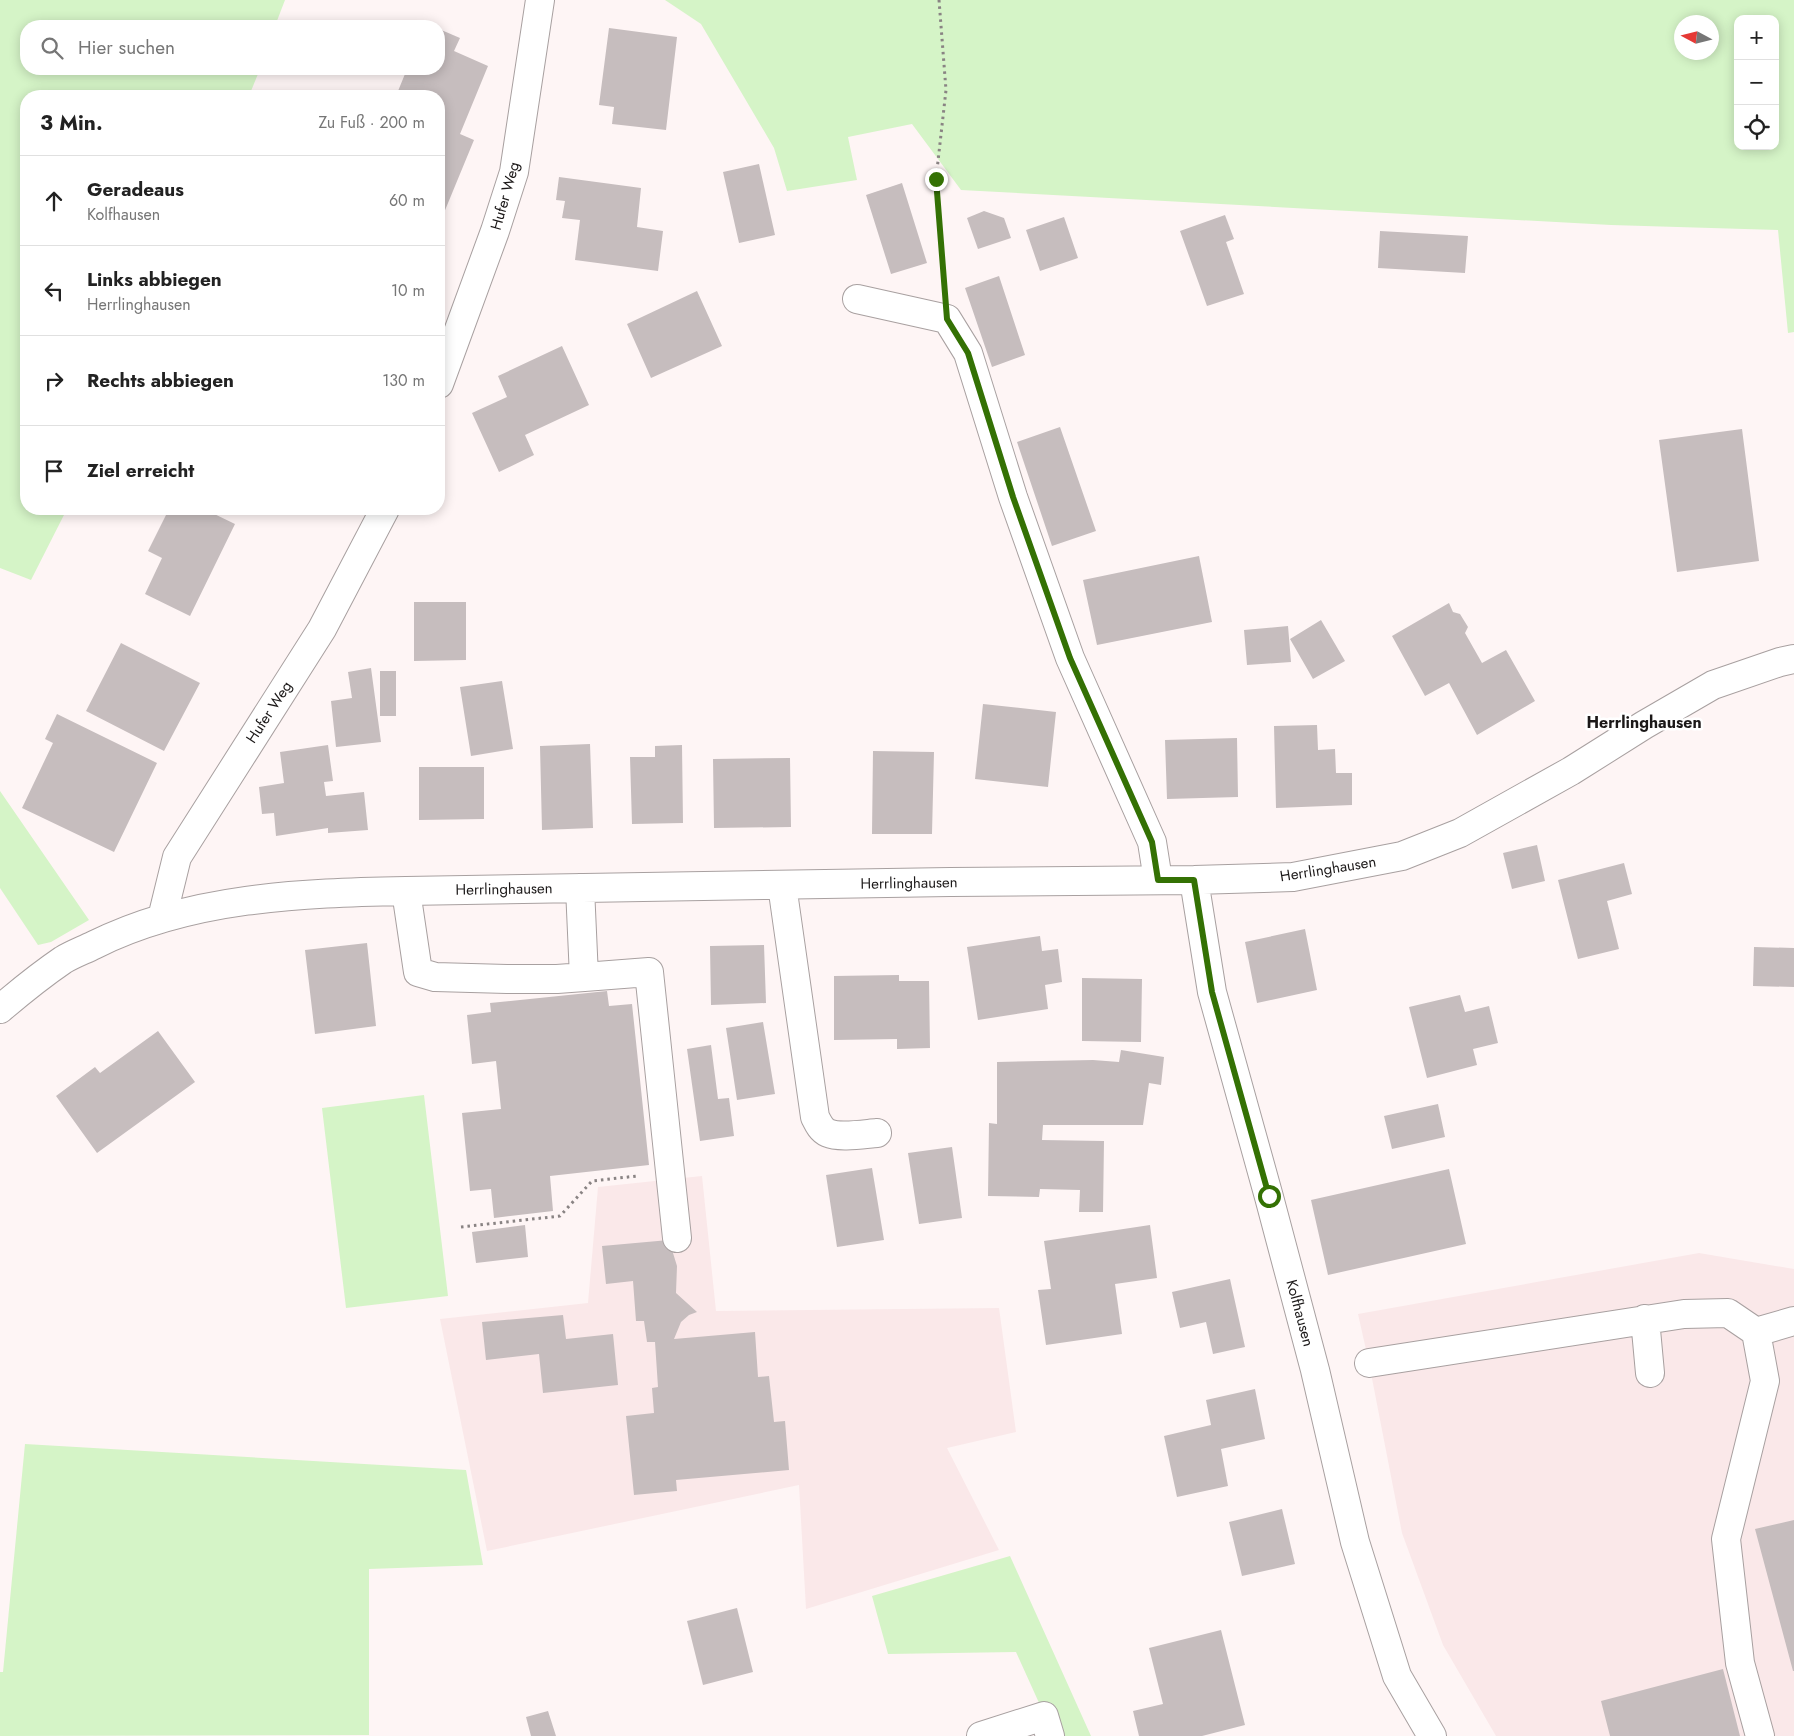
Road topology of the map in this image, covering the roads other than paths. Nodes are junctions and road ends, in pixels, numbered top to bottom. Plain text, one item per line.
1 (540, 0) edge
2 (857, 299) dead end
3 (445, 368) edge
4 (382, 515) edge
5 (1794, 659) edge
6 (1158, 880) junction
7 (1194, 880) junction
8 (782, 885) junction
9 (580, 888) junction
10 (406, 891) junction
11 (162, 918) junction
12 (584, 977) junction
13 (0, 1009) edge
14 (877, 1133) dead end
15 (677, 1238) dead end
16 (1645, 1319) junction
17 (1794, 1321) edge
18 (1756, 1332) junction
19 (1369, 1363) dead end
20 (1650, 1372) dead end
21 (981, 1736) edge
22 (1050, 1736) edge
23 (1432, 1736) edge
24 (1760, 1736) edge

1 - 3 street, Hufer Weg
2 - 6 street
4 - 11 street, Hufer Weg
5 - 7 street, Herrlinghausen
6 - 7 street, Herrlinghausen
6 - 8 street, Herrlinghausen
7 - 23 street, Kolfhausen
8 - 9 street, Herrlinghausen
8 - 14 street
9 - 10 street, Herrlinghausen
9 - 12 street
10 - 11 street, Herrlinghausen
10 - 12 street
11 - 13 street, Herrlinghausen
12 - 15 street
16 - 18 street
16 - 19 street
16 - 20 street
17 - 18 street
18 - 24 street
21 - 22 street

